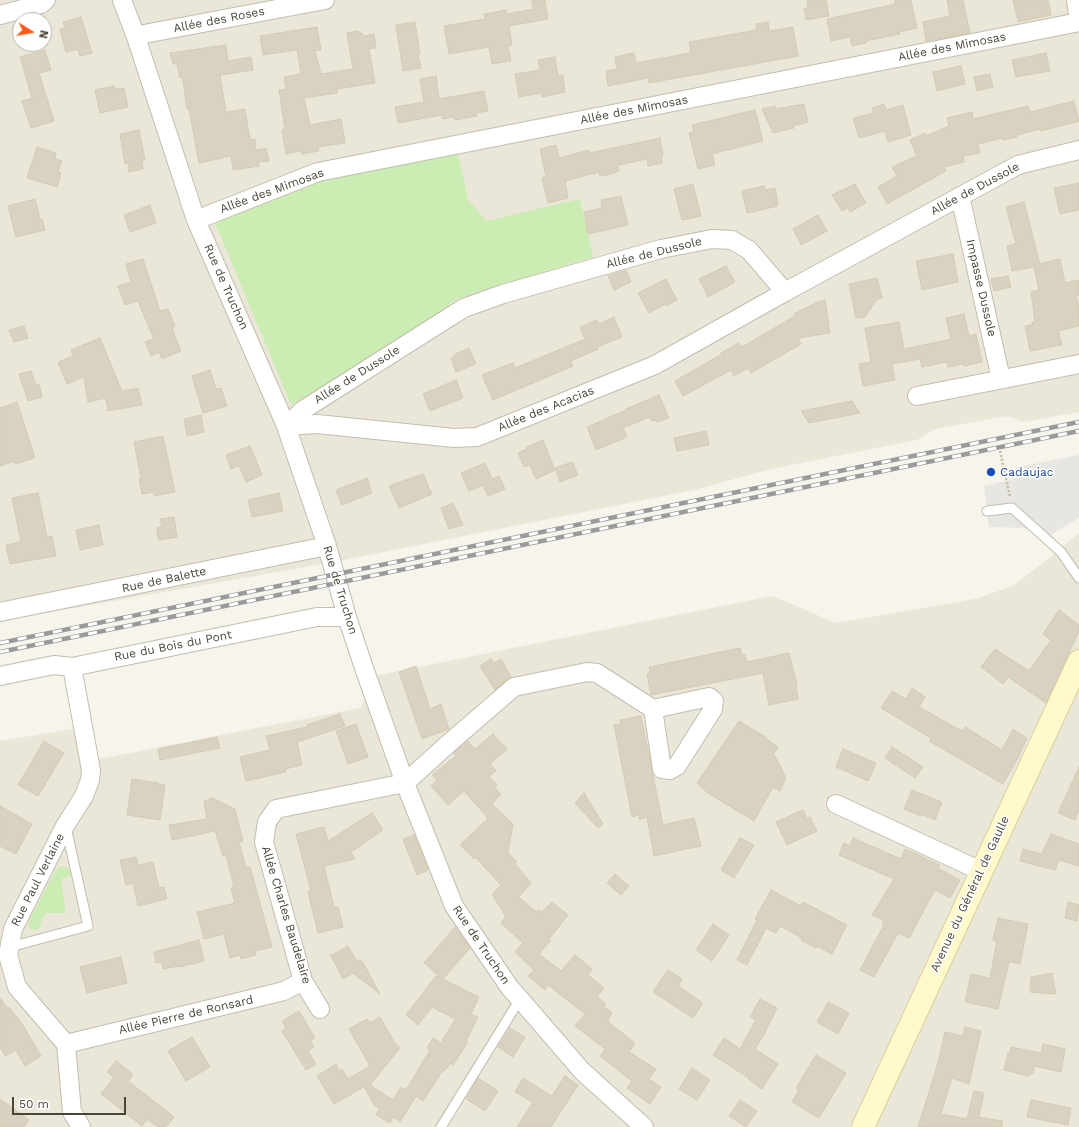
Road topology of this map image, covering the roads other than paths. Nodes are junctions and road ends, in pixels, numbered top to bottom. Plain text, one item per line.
1 (46, 0) edge
2 (122, 0) edge
3 (325, 0) edge
4 (1076, 0) edge
5 (0, 15) edge
6 (1079, 21) edge
7 (136, 37) junction
8 (1079, 150) edge
9 (960, 196) junction
10 (196, 220) junction
11 (786, 292) junction
12 (1079, 364) edge
13 (1001, 379) junction
14 (917, 396) dead end
15 (286, 426) junction
16 (987, 511) dead end
17 (327, 546) junction
18 (1079, 578) edge
19 (0, 612) edge
20 (347, 617) junction
21 (1079, 661) edge
22 (72, 667) junction
23 (0, 676) edge
24 (653, 709) dead end
25 (405, 784) junction
26 (836, 804) dead end
27 (65, 826) junction
28 (981, 871) junction
29 (10, 947) junction
30 (304, 981) junction
31 (520, 999) junction
32 (320, 1009) dead end
33 (66, 1044) junction
34 (641, 1126) edge
35 (81, 1127) edge
36 (440, 1127) edge
37 (863, 1127) edge

1 - 5 street
2 - 7 street, Rue de Truchon
3 - 7 street, Allée des Roses
4 - 6 street
6 - 10 street, Allée des Mimosas
7 - 10 street, Rue de Truchon
8 - 9 street, Allée de Dussole
9 - 11 street, Allée de Dussole
9 - 13 street, Impasse Dussole
10 - 15 street, Rue de Truchon
11 - 15 street, Allée des Acacias
11 - 15 street, Allée de Dussole
12 - 13 street
13 - 14 street
15 - 17 street, Rue de Truchon
16 - 18 lane
17 - 19 street, Rue de Balette
17 - 20 street, Rue de Truchon
20 - 22 street, Rue du Bois du Pont
20 - 25 street, Rue de Truchon
21 - 28 street, Avenue du Général de Gaulle
22 - 23 street, Rue du Bois du Pont
22 - 27 street, Rue Paul Verlaine
24 - 25 street
25 - 30 street, Allée Charles Baudelaire
25 - 31 street, Rue de Truchon
26 - 28 street
27 - 29 street, Rue Paul Verlaine
27 - 29 lane
28 - 37 street, Avenue du Général de Gaulle
29 - 33 street, Rue Paul Verlaine
30 - 32 street, Allée Charles Baudelaire
30 - 33 street, Allée Pierre de Ronsard
31 - 34 street, Rue de Truchon
31 - 36 lane
33 - 35 street

